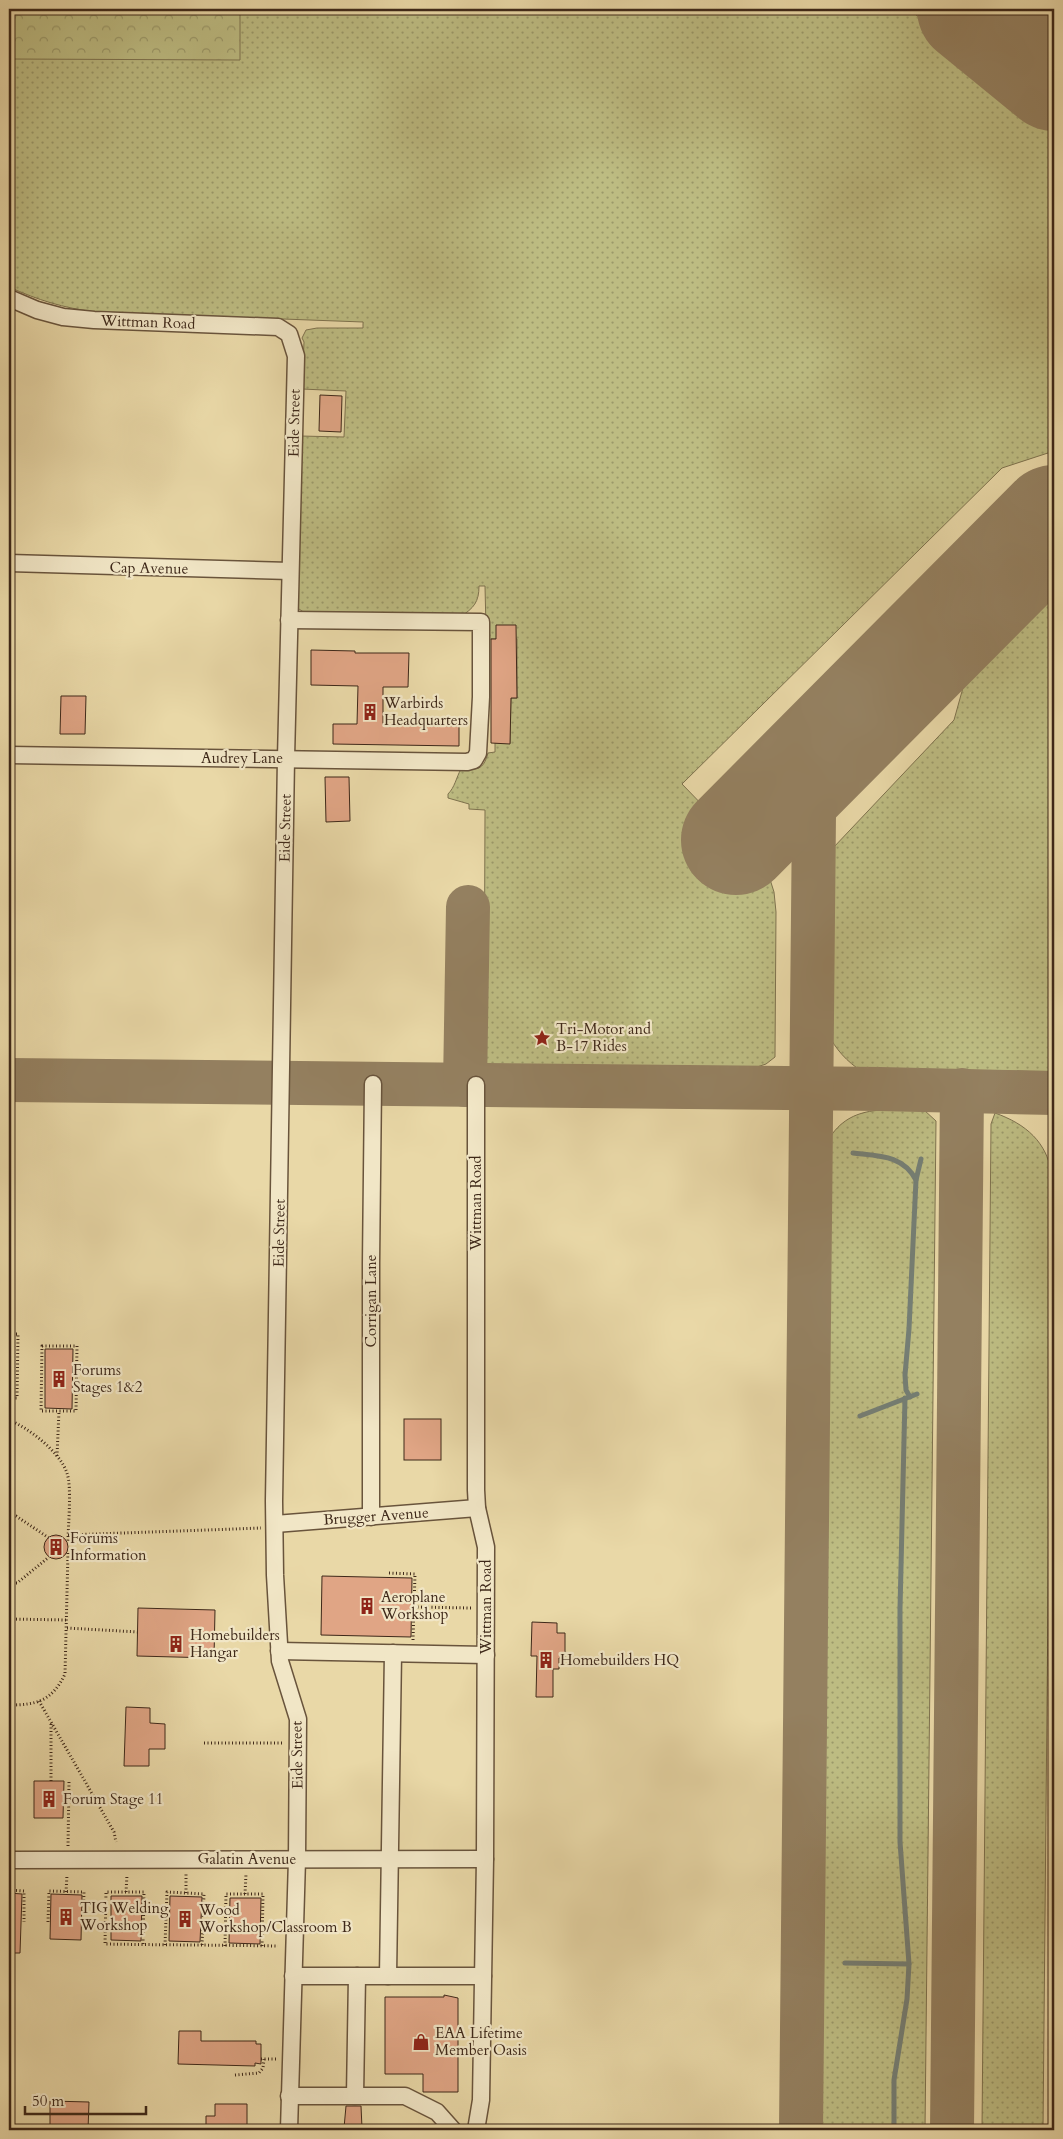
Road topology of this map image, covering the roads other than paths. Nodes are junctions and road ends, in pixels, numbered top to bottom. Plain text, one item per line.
1 (9, 298) edge
2 (289, 334) joint
3 (9, 563) edge
4 (290, 571) junction
5 (289, 620) junction
6 (9, 755) edge
7 (286, 758) junction
8 (373, 1084) dead end
9 (476, 1085) dead end
10 (476, 1508) junction
11 (371, 1517) junction
12 (275, 1524) junction
13 (279, 1651) junction
14 (393, 1653) junction
15 (486, 1655) junction
16 (297, 1859) junction
17 (390, 1859) junction
18 (485, 1859) junction
19 (9, 1860) edge
20 (293, 1976) junction
21 (357, 1976) junction
22 (388, 1976) junction
23 (483, 1976) junction
24 (289, 2096) junction
25 (356, 2096) junction
26 (289, 2130) edge
27 (453, 2130) edge
28 (476, 2130) edge

1 - 2 lane, Wittman Road
2 - 4 lane, Eide Street
3 - 4 lane, Cap Avenue
4 - 5 lane, Eide Street
5 - 7 lane, Eide Street
5 - 7 lane, Audrey Lane
6 - 7 lane, Audrey Lane
7 - 12 lane, Eide Street
8 - 11 lane, Corrigan Lane
9 - 10 lane, Wittman Road
10 - 11 lane, Brugger Avenue
10 - 15 lane, Wittman Road
11 - 12 lane, Brugger Avenue
12 - 13 lane, Eide Street
13 - 14 lane
13 - 16 lane, Eide Street
14 - 15 lane
14 - 17 lane
15 - 18 lane, Wittman Road
16 - 17 lane, Galatin Avenue
16 - 19 lane, Galatin Avenue
16 - 20 lane, Eide Street
17 - 18 lane, Galatin Avenue
17 - 22 lane
18 - 23 lane, Wittman Road
20 - 21 lane
20 - 24 lane, Eide Street
21 - 22 lane
21 - 25 lane
22 - 23 lane
23 - 28 lane, Wittman Road
24 - 25 lane
24 - 26 lane, Eide Street
25 - 27 lane

